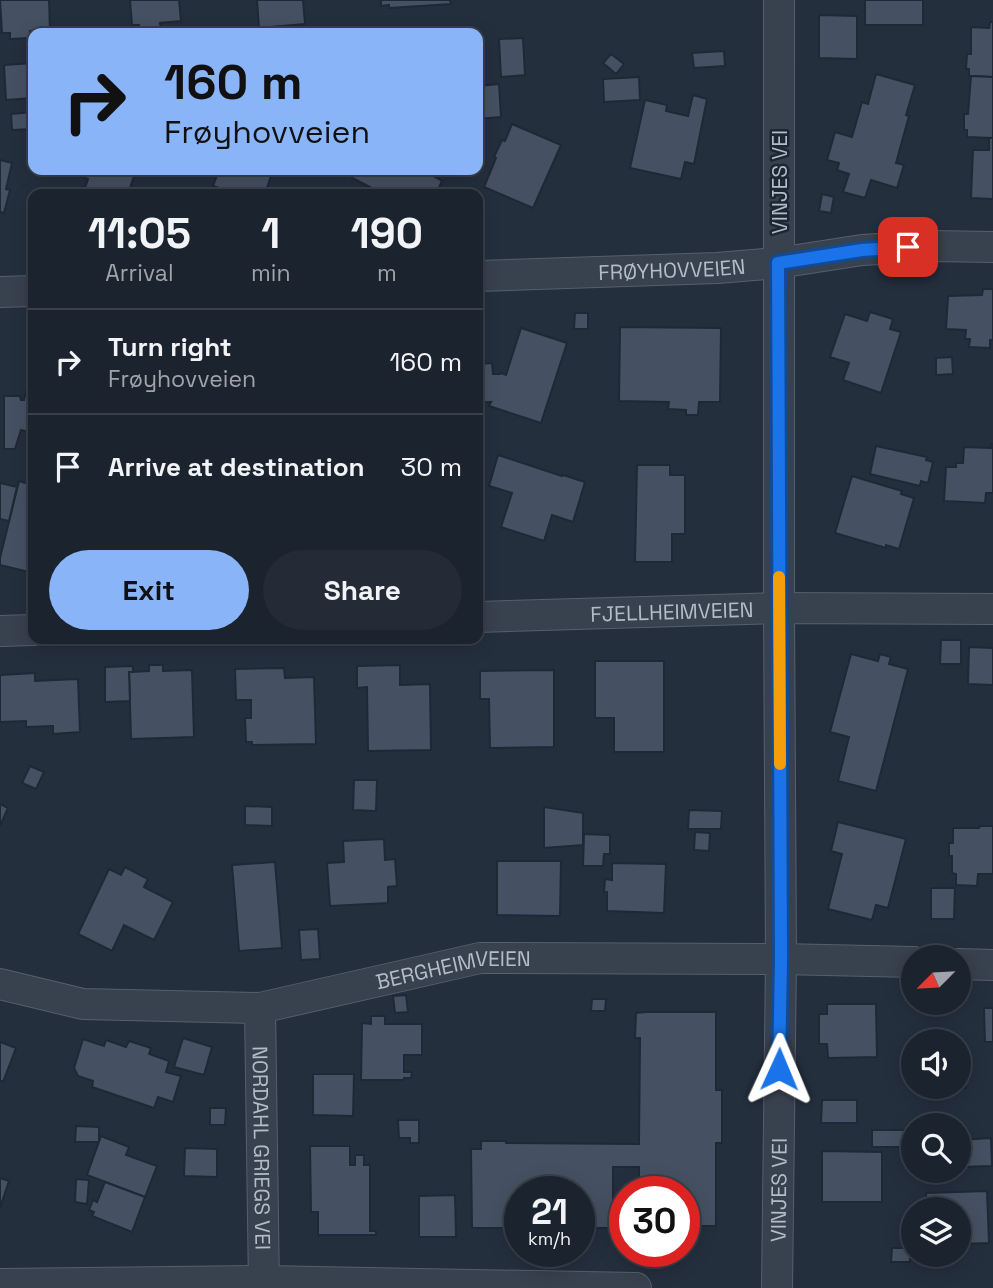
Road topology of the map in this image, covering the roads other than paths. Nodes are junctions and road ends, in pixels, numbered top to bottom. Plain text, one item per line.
1 (779, 0) edge
2 (993, 247) edge
3 (778, 263) junction
4 (483, 276) edge
5 (28, 291) edge
6 (0, 292) edge
7 (779, 608) junction
8 (993, 609) edge
9 (483, 617) edge
10 (28, 630) edge
11 (0, 631) edge
12 (781, 959) junction
13 (901, 962) edge
14 (971, 964) edge
15 (993, 965) edge
16 (0, 984) edge
17 (260, 1008) junction
18 (0, 1284) edge
19 (264, 1285) edge
20 (636, 1288) edge
21 (777, 1288) edge

1 - 3 street, VINJES VEI
2 - 3 street, FRØYHOVVEIEN
3 - 4 street, FRØYHOVVEIEN
3 - 7 street, VINJES VEI
5 - 6 street
7 - 8 street, FJELLHEIMVEIEN
7 - 9 street, FJELLHEIMVEIEN
7 - 12 street, VINJES VEI
10 - 11 street
12 - 13 street, BERGHEIMVEIEN
12 - 17 street, BERGHEIMVEIEN
12 - 21 street, VINJES VEI
14 - 15 street
16 - 17 street, BERGHEIMVEIEN
17 - 19 street, NORDAHL GRIEGS VEI
18 - 19 street
19 - 20 street

